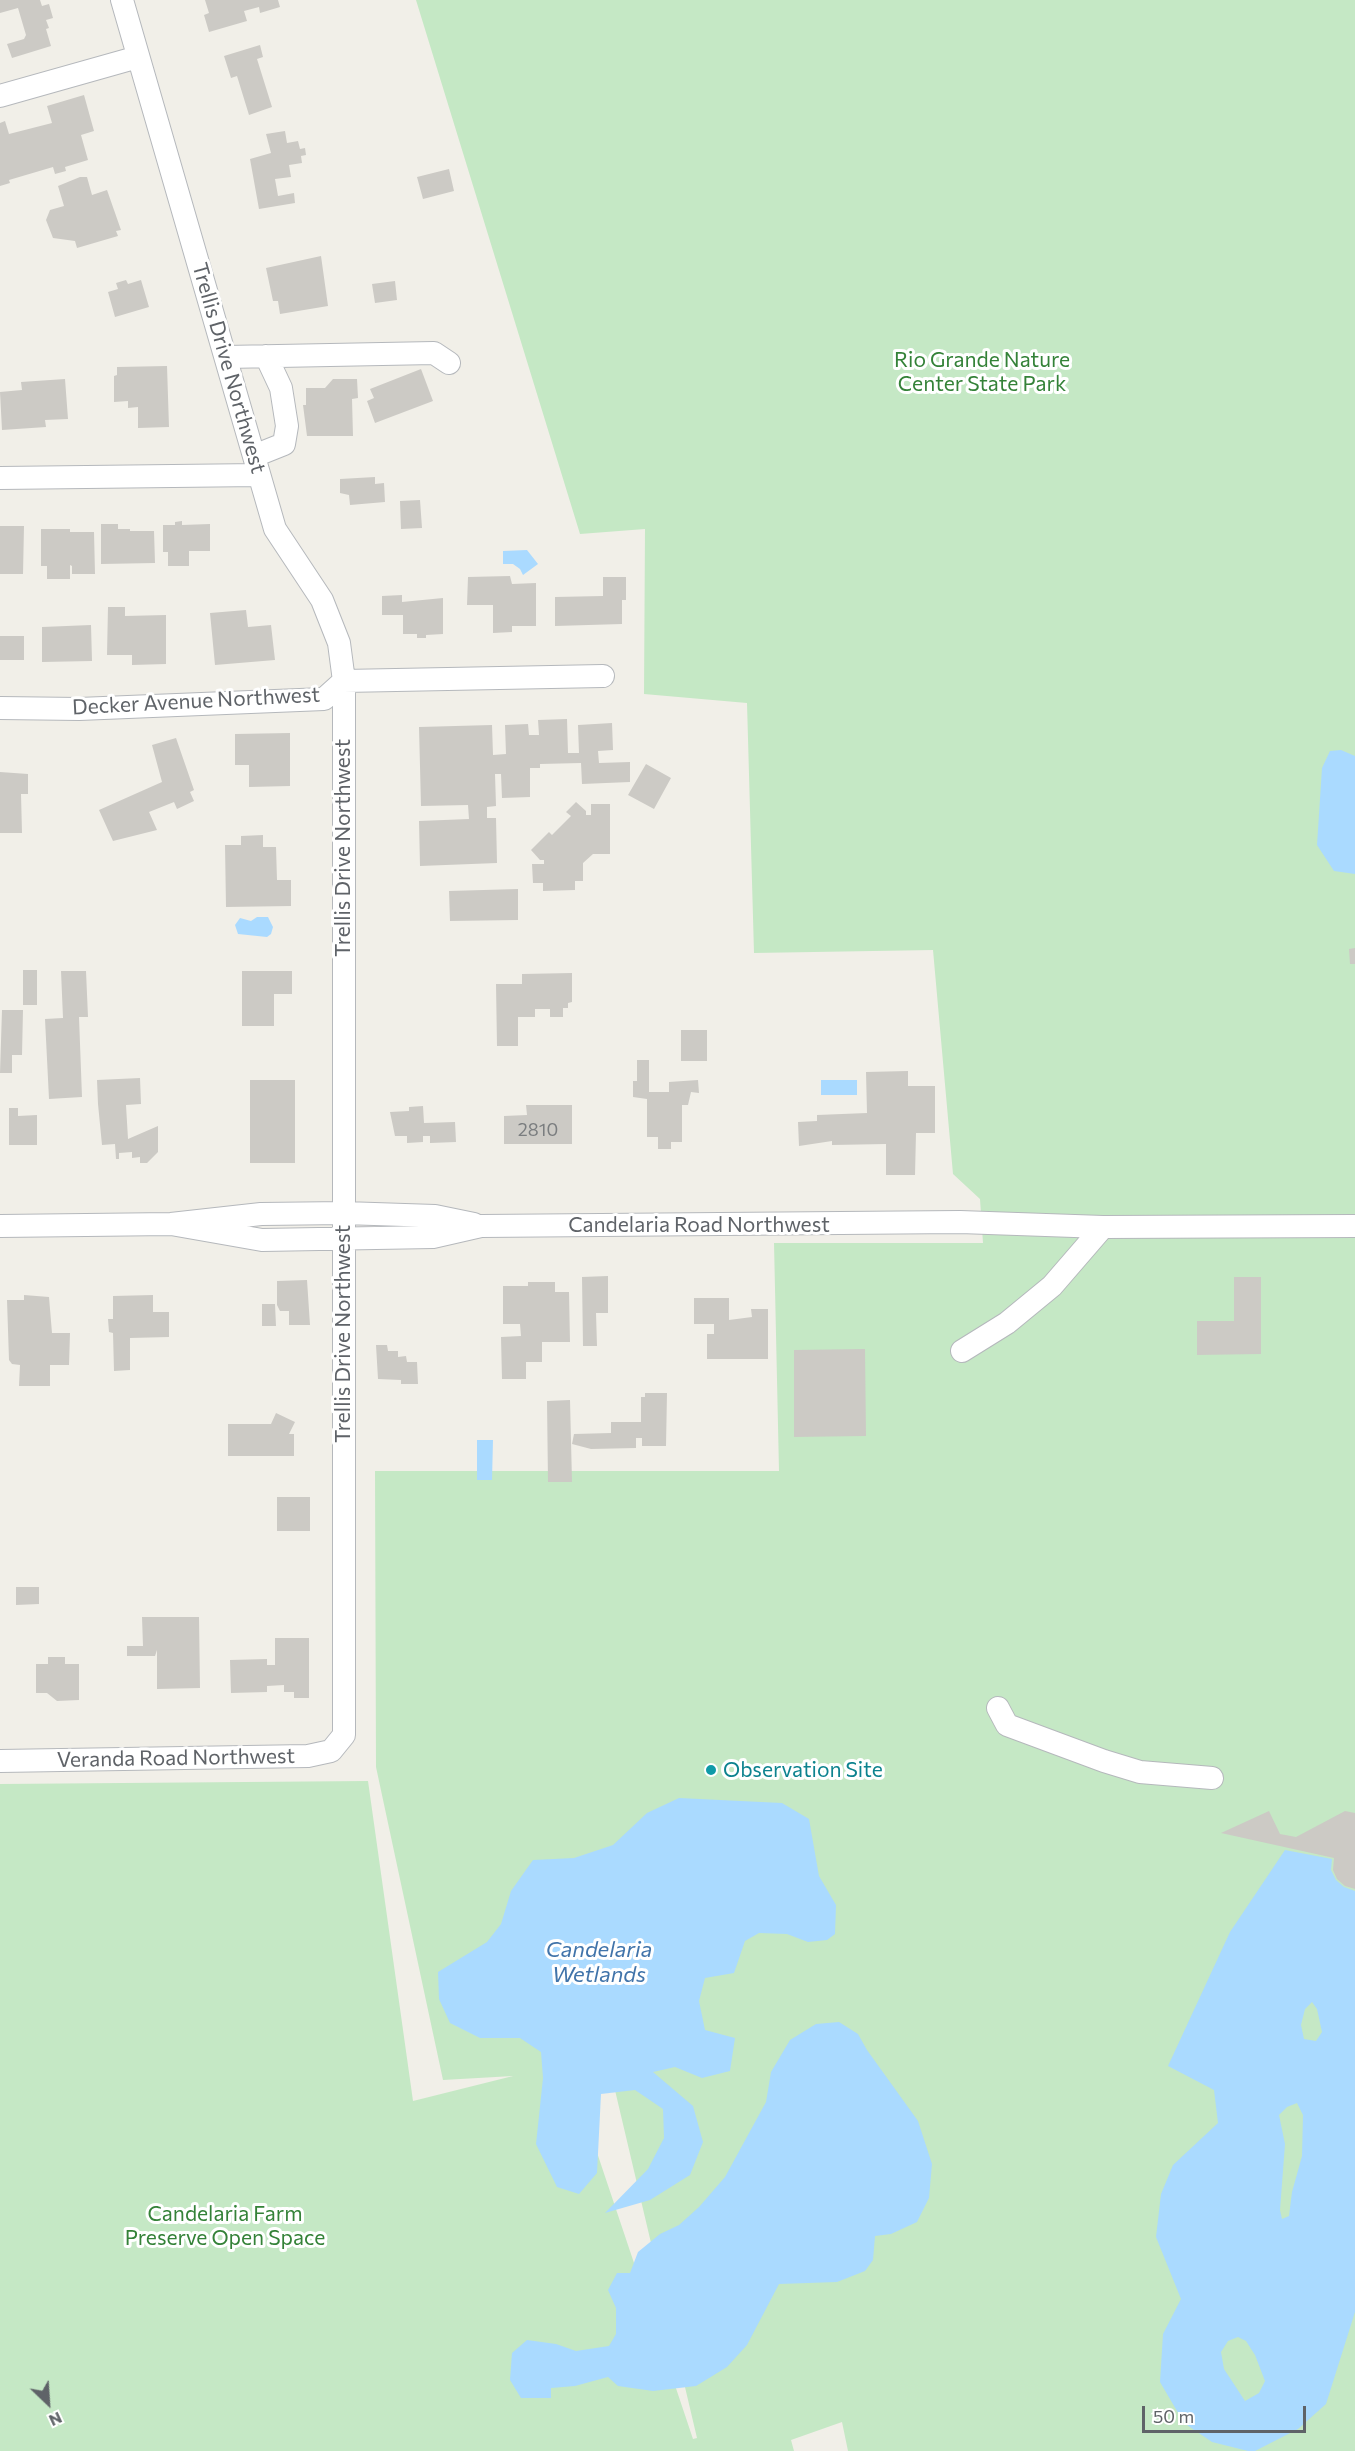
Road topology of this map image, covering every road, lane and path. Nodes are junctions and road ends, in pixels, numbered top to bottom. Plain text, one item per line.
1 (122, 0) edge
2 (138, 57) junction
3 (0, 96) edge
4 (266, 356) junction
5 (226, 357) junction
6 (449, 363) dead end
7 (257, 465) junction
8 (0, 478) edge
9 (603, 676) dead end
10 (344, 681) junction
11 (0, 708) edge
12 (344, 1213) junction
13 (171, 1224) junction
14 (0, 1226) edge
15 (481, 1226) junction
16 (1355, 1226) edge
17 (1103, 1227) junction
18 (345, 1240) junction
19 (962, 1351) dead end
20 (998, 1708) dead end
21 (344, 1735) joint
22 (0, 1761) edge
23 (1212, 1778) dead end

1 - 2 street, Trellis Drive Northwest
2 - 3 street
2 - 5 street, Trellis Drive Northwest
4 - 5 street
4 - 6 street
4 - 7 street
5 - 7 street, Trellis Drive Northwest
7 - 8 street
7 - 10 street, Trellis Drive Northwest
9 - 10 street, Decker Avenue Northwest
10 - 11 street, Decker Avenue Northwest
10 - 12 street, Trellis Drive Northwest
12 - 13 street, Candelaria Road Northwest
12 - 15 street, Candelaria Road Northwest
12 - 18 street, Trellis Drive Northwest
13 - 14 street, Candelaria Road Northwest
13 - 18 street, Candelaria Road Northwest
15 - 17 street, Candelaria Road Northwest
15 - 18 street, Candelaria Road Northwest
16 - 17 street, Candelaria Road Northwest
17 - 19 street
18 - 21 street, Trellis Drive Northwest
20 - 23 street
21 - 22 street, Veranda Road Northwest

